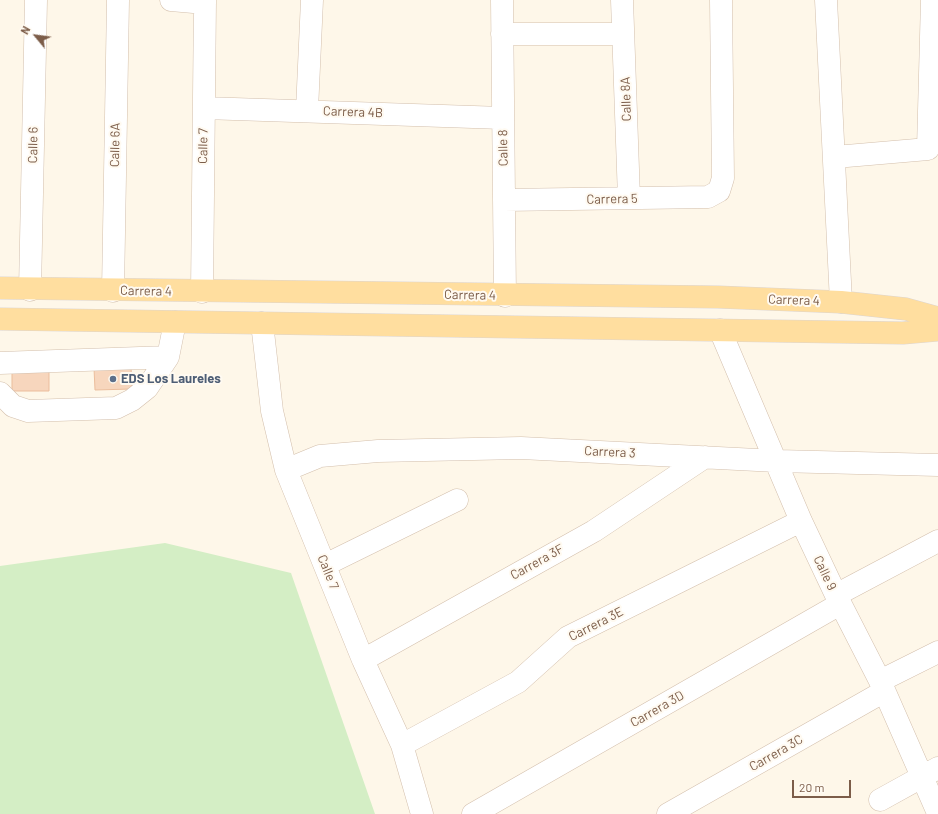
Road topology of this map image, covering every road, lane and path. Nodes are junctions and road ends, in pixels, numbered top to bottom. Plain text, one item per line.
1 (36, 0) edge
2 (118, 0) edge
3 (171, 0) edge
4 (312, 0) edge
5 (502, 0) edge
6 (622, 0) edge
7 (721, 0) edge
8 (826, 0) edge
9 (932, 0) edge
10 (205, 2) edge
11 (502, 34) junction
12 (623, 34) junction
13 (204, 108) junction
14 (307, 110) junction
15 (503, 118) junction
16 (835, 158) junction
17 (629, 198) junction
18 (504, 200) junction
19 (0, 288) edge
20 (30, 290) junction
21 (113, 291) junction
22 (202, 292) junction
23 (505, 296) junction
24 (842, 302) junction
25 (938, 318) edge
26 (0, 319) edge
27 (175, 322) junction
28 (262, 323) junction
29 (720, 330) junction
30 (938, 330) edge
31 (168, 357) junction
32 (0, 364) edge
33 (0, 393) edge
34 (705, 457) junction
35 (777, 461) junction
36 (938, 465) edge
37 (286, 470) junction
38 (457, 500) dead end
39 (802, 521) junction
40 (938, 541) edge
41 (325, 565) junction
42 (838, 600) junction
43 (938, 652) edge
44 (364, 660) junction
45 (882, 686) junction
46 (402, 745) junction
47 (930, 772) edge
48 (880, 800) dead end
49 (938, 813) edge
50 (422, 814) edge
51 (473, 814) edge
52 (668, 814) edge

1 - 20 street, Calle 6
2 - 21 street, Calle 6A
3 - 10 street
4 - 14 street
5 - 11 street, Calle 8
6 - 12 street, Calle 8A
7 - 17 street, Carrera 5
8 - 16 street
9 - 16 street
10 - 13 street, Calle 7
11 - 12 street
11 - 15 street, Calle 8
12 - 17 street, Calle 8A
13 - 14 street, Carrera 4B
13 - 22 street, Calle 7
14 - 15 street, Carrera 4B
15 - 18 street, Calle 8
16 - 24 street
17 - 18 street, Carrera 5
18 - 23 street, Calle 8
19 - 20 main road, Carrera 4
20 - 21 main road, Carrera 4
21 - 22 main road, Carrera 4
22 - 23 main road, Carrera 4
23 - 24 main road, Carrera 4
24 - 25 main road, Carrera 4
26 - 27 main road
27 - 28 main road
27 - 31 street
28 - 29 main road
28 - 37 street, Calle 7
29 - 30 main road
29 - 35 street, Calle 9
31 - 32 street
31 - 33 street
34 - 35 street, Carrera 3
34 - 37 street, Carrera 3
34 - 44 street, Carrera 3F
35 - 36 street, Carrera 3
35 - 39 street, Calle 9
37 - 41 street, Calle 7
38 - 41 street
39 - 42 street, Calle 9
39 - 46 street, Carrera 3E
40 - 42 street, Carrera 3D
41 - 44 street, Calle 7
42 - 45 street, Calle 9
42 - 51 street, Carrera 3D
43 - 45 street, Carrera 3C
44 - 46 street, Calle 7
45 - 47 street, Calle 9
45 - 52 street, Carrera 3C
46 - 50 street, Calle 7
47 - 48 street
47 - 49 street, Calle 9

